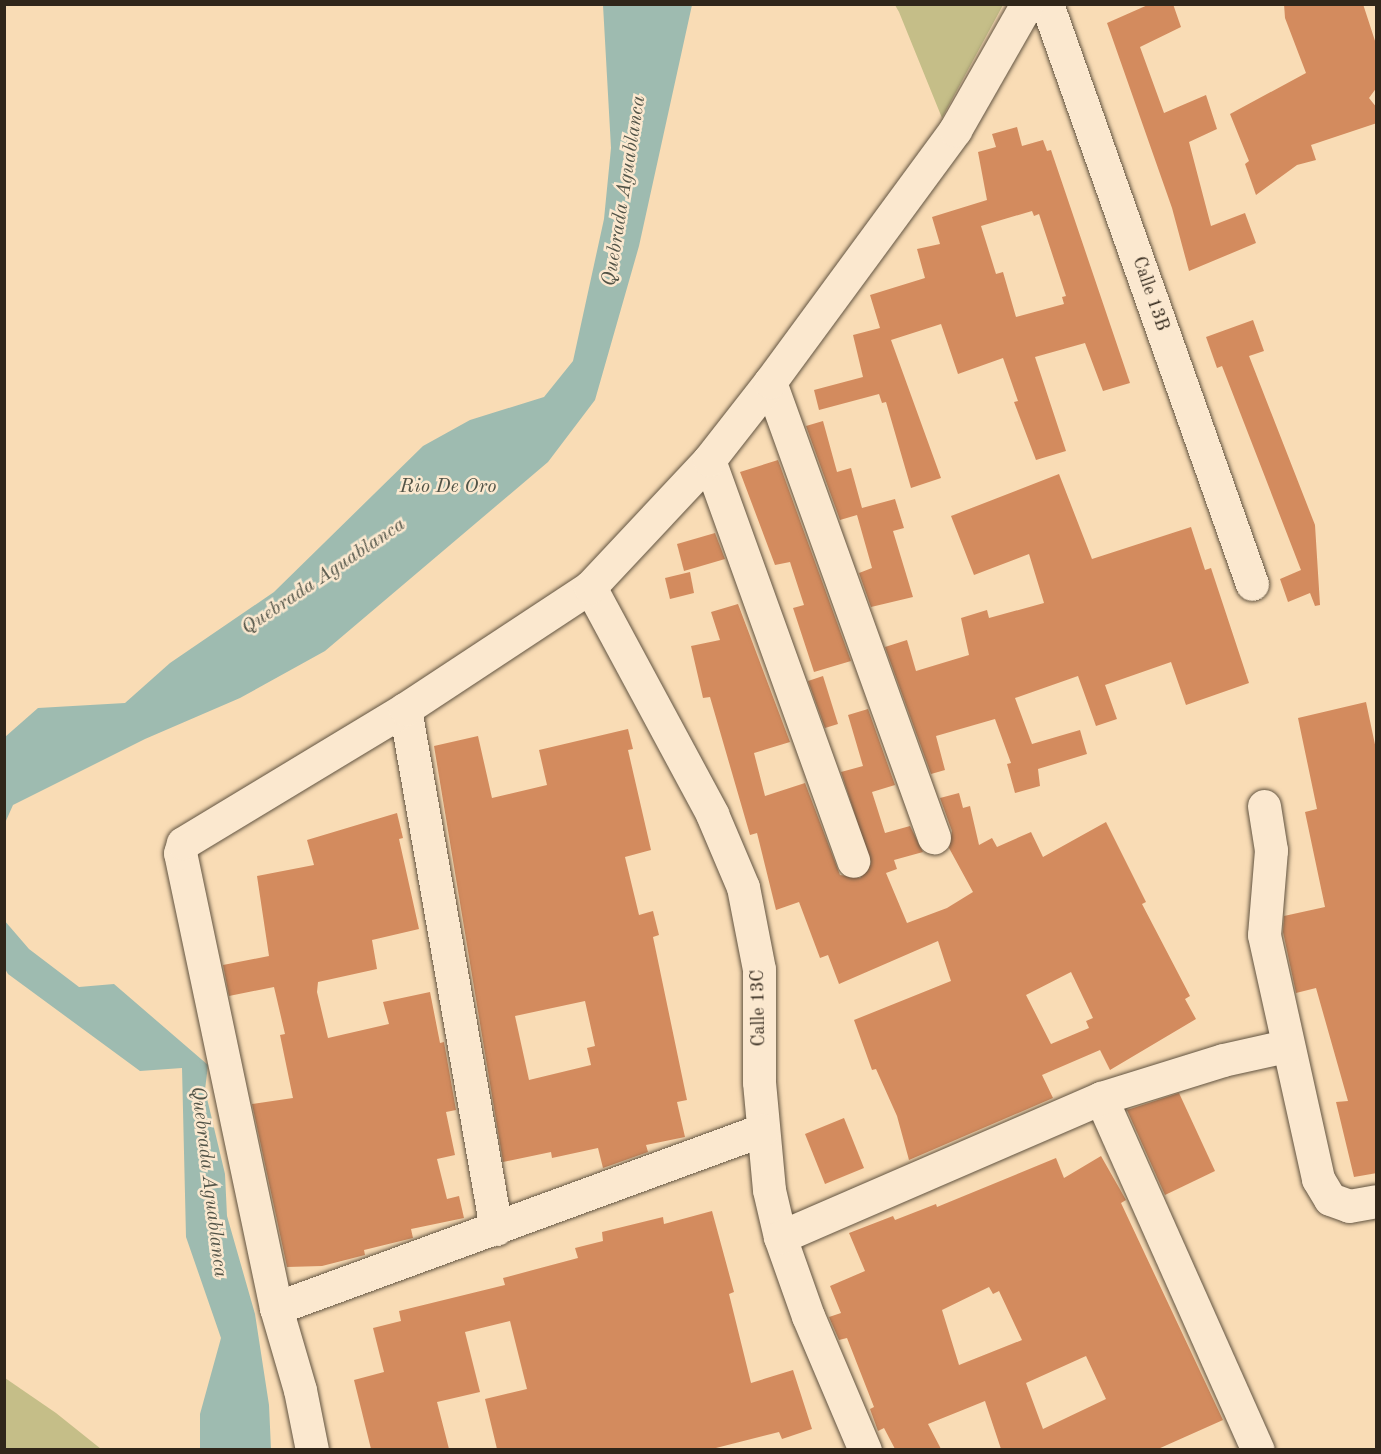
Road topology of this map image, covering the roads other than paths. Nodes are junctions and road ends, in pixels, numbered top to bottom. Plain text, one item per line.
1 (1027, 4) edge
2 (1047, 4) edge
3 (770, 382) junction
4 (709, 460) junction
5 (1252, 584) dead end
6 (590, 587) junction
7 (405, 709) junction
8 (1264, 806) dead end
9 (934, 837) dead end
10 (853, 861) dead end
11 (1286, 1046) junction
12 (1101, 1098) junction
13 (762, 1130) junction
14 (1377, 1201) edge
15 (496, 1229) junction
16 (780, 1237) junction
17 (276, 1308) junction
18 (312, 1449) edge
19 (865, 1449) edge
20 (1258, 1449) edge

1 - 3 street
2 - 5 street, Calle 13B
3 - 4 street
3 - 9 street
4 - 6 street
4 - 10 street
6 - 7 street
6 - 13 street, Calle 13C
7 - 15 street
7 - 17 street
8 - 11 street
11 - 12 street
11 - 14 street
12 - 16 street
12 - 20 street
13 - 15 street
13 - 16 street, Calle 13C
15 - 17 street
16 - 19 street, Calle 13C
17 - 18 street

